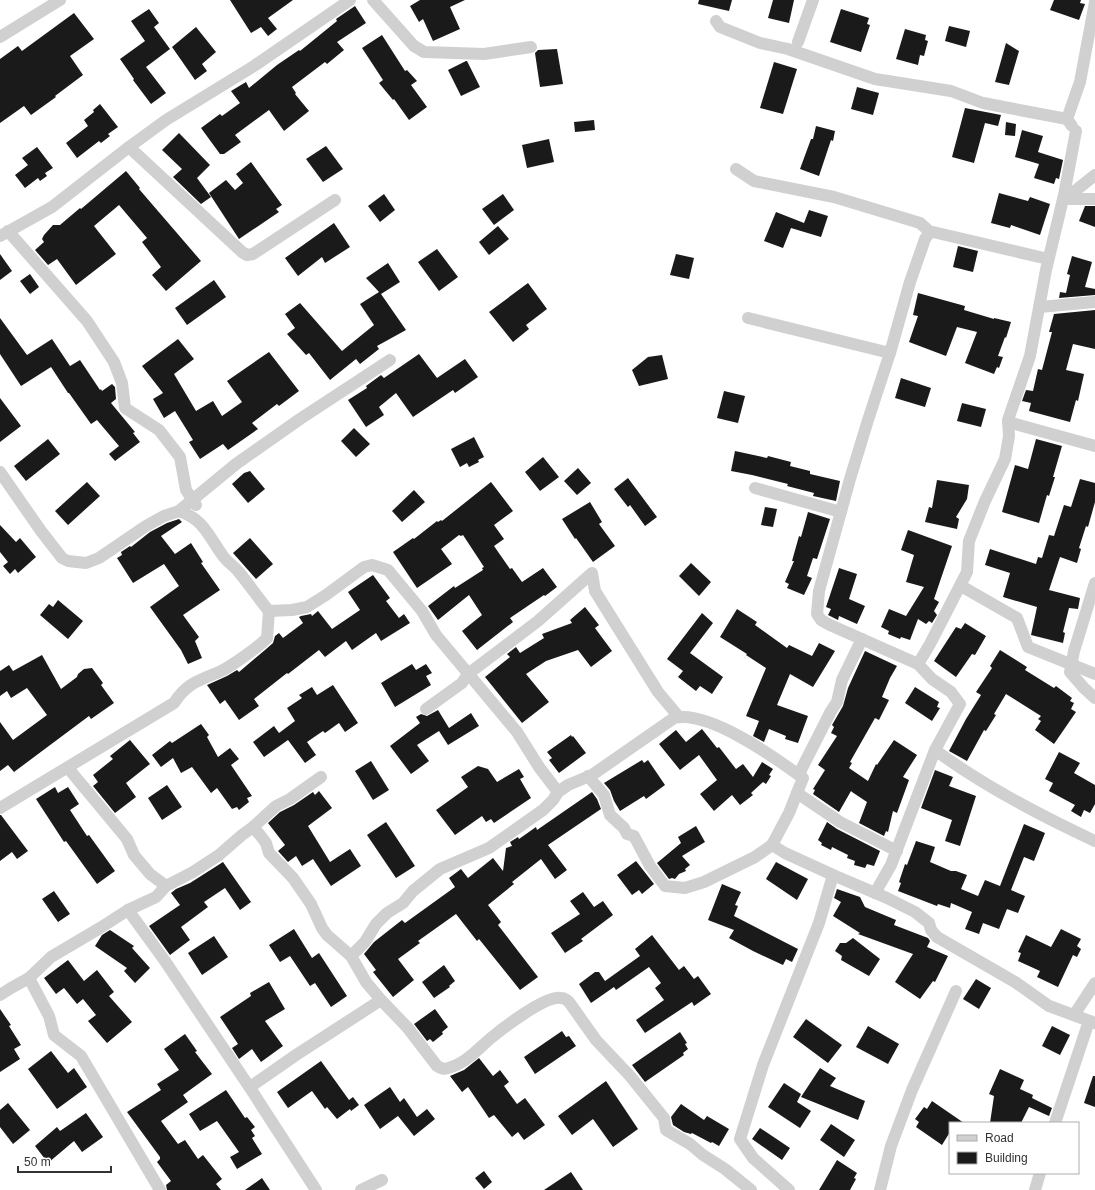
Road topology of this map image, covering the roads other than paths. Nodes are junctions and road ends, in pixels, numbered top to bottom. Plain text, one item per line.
1 (60, 0) edge
2 (350, 0) edge
3 (373, 0) edge
4 (813, 0) edge
5 (1095, 2) edge
6 (716, 21) dead end
7 (0, 37) edge
8 (798, 42) dead end
9 (531, 47) dead end
10 (1067, 119) junction
11 (1076, 131) junction
12 (129, 147) junction
13 (736, 169) dead end
14 (1095, 176) edge
15 (1065, 198) junction
16 (1095, 198) edge
17 (335, 200) dead end
18 (930, 232) junction
19 (4, 234) edge
20 (1048, 259) junction
21 (1095, 302) edge
22 (748, 318) dead end
23 (890, 353) junction
24 (390, 360) dead end
25 (1008, 422) junction
26 (1095, 446) edge
27 (0, 472) edge
28 (756, 488) dead end
29 (197, 506) dead end
30 (179, 511) junction
31 (841, 512) junction
32 (1095, 583) edge
33 (961, 586) junction
34 (269, 611) junction
35 (862, 639) junction
36 (918, 664) junction
37 (1071, 666) junction
38 (468, 674) junction
39 (1095, 674) edge
40 (1095, 698) edge
41 (426, 709) dead end
42 (679, 717) junction
43 (935, 750) junction
44 (68, 768) junction
45 (799, 774) junction
46 (588, 776) junction
47 (321, 777) dead end
48 (558, 792) junction
49 (797, 793) junction
50 (0, 808) edge
51 (253, 827) junction
52 (1095, 841) edge
53 (772, 845) junction
54 (897, 851) junction
55 (833, 875) junction
56 (166, 886) junction
57 (875, 893) junction
58 (128, 910) junction
59 (351, 956) junction
60 (29, 978) junction
61 (1095, 983) edge
62 (956, 991) dead end
63 (0, 995) edge
64 (381, 1000) junction
65 (1074, 1015) junction
66 (1092, 1022) edge
67 (250, 1087) junction
68 (1055, 1122) edge
69 (1040, 1174) edge
70 (382, 1180) dead end
71 (160, 1190) edge
72 (316, 1190) edge
73 (361, 1190) edge
74 (751, 1190) edge
75 (789, 1190) edge
76 (880, 1190) edge
77 (1035, 1190) edge

1 - 7 street
2 - 12 street
3 - 9 street
4 - 8 street
5 - 10 street
6 - 10 street
10 - 11 street
11 - 15 street
11 - 20 street
12 - 17 street
12 - 19 street
13 - 18 street
14 - 15 street
15 - 16 street
15 - 21 street
18 - 20 street
18 - 23 street
19 - 29 street
20 - 25 street
22 - 23 street
23 - 31 street
24 - 30 street
25 - 26 street
25 - 33 street
27 - 30 street
28 - 31 street
30 - 34 street
31 - 35 street
32 - 37 street
33 - 36 street
33 - 37 street
34 - 38 street
34 - 44 street
35 - 36 street
35 - 45 street
36 - 43 street
37 - 39 street
37 - 40 street
38 - 41 street
38 - 42 street
38 - 48 street
42 - 45 street
42 - 46 street
43 - 52 street
43 - 54 street
44 - 50 street
44 - 56 street
45 - 49 street
46 - 48 street
46 - 53 street
47 - 51 street
48 - 59 street
49 - 53 street
49 - 54 street
51 - 56 street
51 - 59 street
53 - 55 street
54 - 57 street
55 - 57 street
55 - 75 street
56 - 58 street
57 - 65 street
58 - 60 street
58 - 67 street
59 - 64 street
60 - 63 street
60 - 71 street
61 - 65 street
62 - 76 street
64 - 67 street
64 - 74 street
65 - 66 street
66 - 68 street
67 - 72 street
69 - 77 street
70 - 73 street

